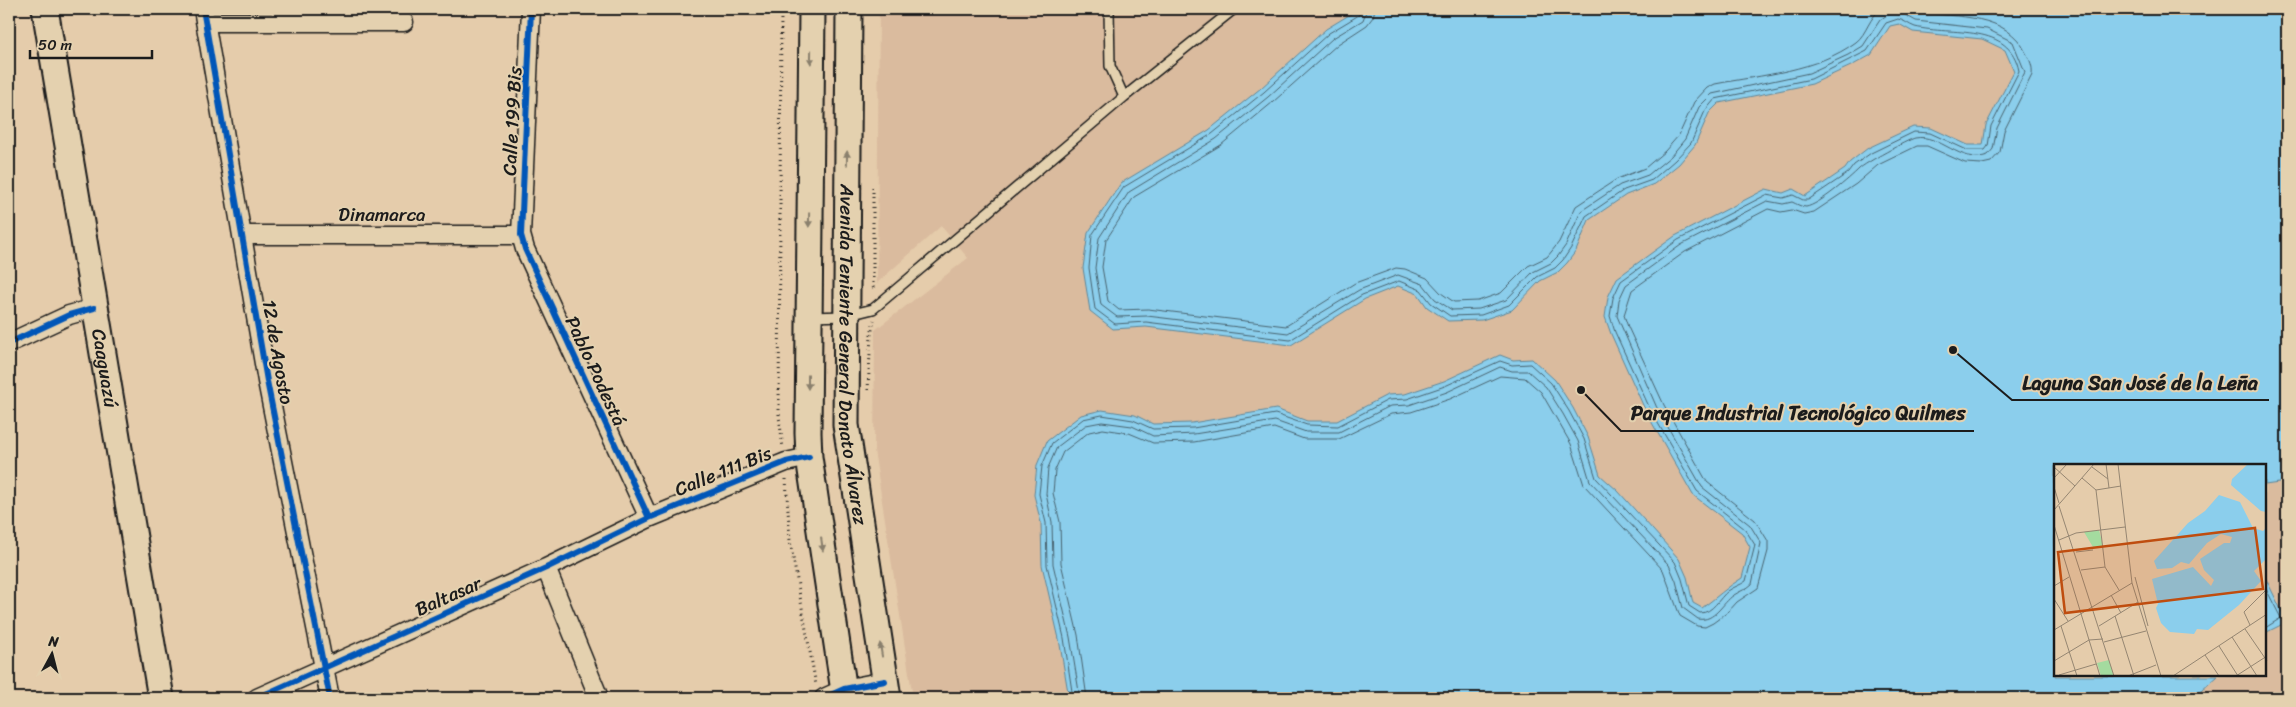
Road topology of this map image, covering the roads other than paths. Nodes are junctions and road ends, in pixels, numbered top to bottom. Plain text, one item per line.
1 (45, 9) edge
2 (531, 9) edge
3 (812, 9) edge
4 (850, 9) edge
5 (1109, 9) edge
6 (1234, 9) edge
7 (204, 16) edge
8 (404, 22) dead end
9 (1124, 98) junction
10 (243, 235) junction
11 (521, 235) junction
12 (94, 308) junction
13 (808, 316) junction
14 (845, 316) junction
15 (9, 343) edge
16 (809, 457) junction
17 (649, 518) junction
18 (546, 568) junction
19 (324, 668) junction
20 (887, 690) edge
21 (838, 695) edge
22 (161, 698) edge
23 (256, 698) edge
24 (330, 698) edge
25 (599, 698) edge

1 - 12 main road, Caaguazú
2 - 11 street, Calle 199 Bis
3 -> 13 main road, Avenida Teniente General Donato Álvarez
14 -> 4 main road, Avenida Teniente General Donato Álvarez
5 - 9 lane
6 - 9 lane
7 - 8 street
7 - 10 street, 12 de Agosto
9 - 14 lane
10 - 11 street, Dinamarca
10 - 19 street, 12 de Agosto
11 - 17 street, Pablo Podestá
12 - 15 street
12 - 22 main road, Caaguazú
13 - 14 lane
13 -> 16 main road, Avenida Teniente General Donato Álvarez
20 -> 14 main road, Avenida Teniente General Donato Álvarez
16 - 17 street, Calle 111 Bis
16 -> 21 main road, Avenida Teniente General Donato Álvarez
17 - 18 street, Baltasar
18 - 19 street, Baltasar
18 - 25 street
19 - 23 street, Baltasar
19 - 24 street, 12 de Agosto
20 - 21 street

